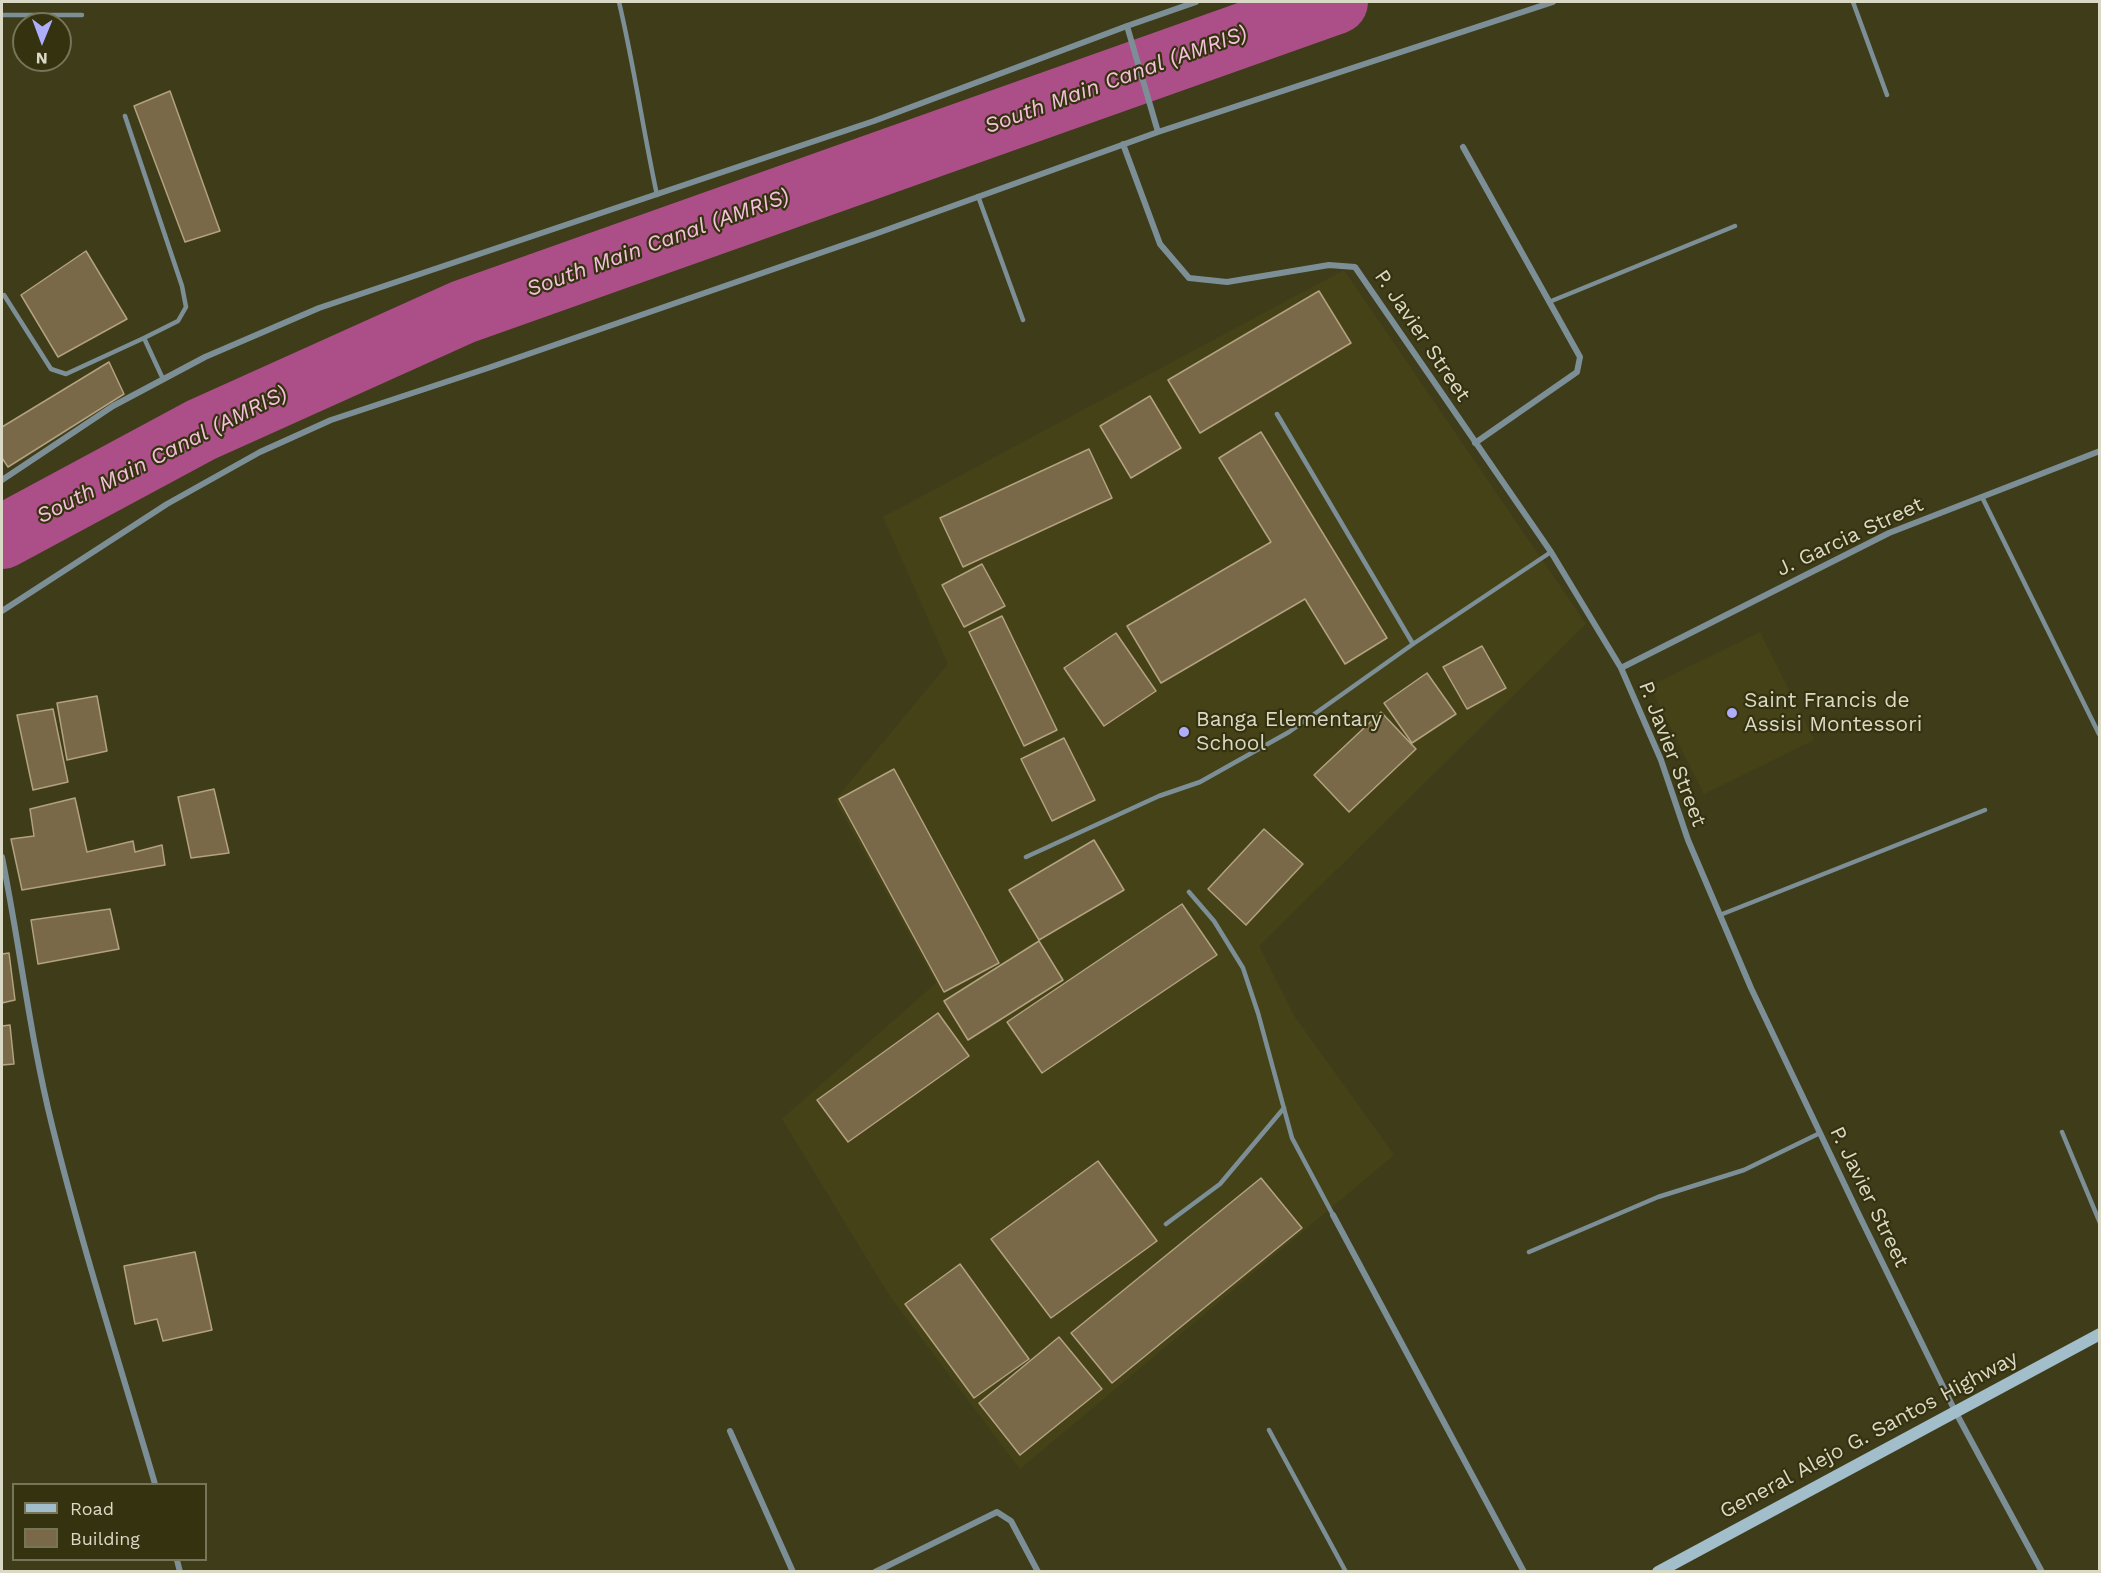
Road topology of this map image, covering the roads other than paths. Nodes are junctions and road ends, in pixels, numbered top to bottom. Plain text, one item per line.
1 (619, 2) edge
2 (1196, 2) edge
3 (1553, 2) edge
4 (1853, 2) edge
5 (2, 15) edge
6 (82, 15) dead end
7 (1127, 26) junction
8 (1887, 95) dead end
9 (125, 116) dead end
10 (1158, 132) junction
11 (1123, 144) junction
12 (1462, 147) dead end
13 (657, 195) junction
14 (978, 196) junction
15 (1735, 226) dead end
16 (4, 295) dead end
17 (1549, 302) junction
18 (1023, 320) dead end
19 (144, 338) junction
20 (163, 380) junction
21 (1277, 414) dead end
22 (1475, 443) junction
23 (2100, 451) edge
24 (2, 480) edge
25 (1982, 497) junction
26 (1551, 552) junction
27 (2, 611) edge
28 (1413, 644) junction
29 (1621, 668) junction
30 (2099, 734) edge
31 (1985, 810) dead end
32 (2, 856) edge
33 (1026, 857) dead end
34 (1189, 892) dead end
35 (1720, 915) junction
36 (1284, 1108) junction
37 (2062, 1132) dead end
38 (1820, 1133) junction
39 (1333, 1215) joint
40 (2100, 1223) edge
41 (1166, 1224) dead end
42 (1529, 1252) dead end
43 (2100, 1334) edge
44 (1955, 1411) junction
45 (1269, 1430) dead end
46 (730, 1431) dead end
47 (154, 1483) edge
48 (793, 1572) edge
49 (875, 1572) edge
50 (1038, 1572) edge
51 (1346, 1572) edge
52 (1524, 1572) edge
53 (1658, 1572) edge
54 (2042, 1572) edge

1 - 13 lane
2 - 7 street
3 - 10 street
4 - 8 lane
5 - 6 lane
7 - 10 street
7 - 13 street
9 - 19 lane
10 - 11 street
11 - 14 street
11 - 22 street, P. Javier Street
12 - 17 street
13 - 20 street
14 - 18 lane
14 - 27 street
15 - 17 lane
16 - 19 lane
17 - 22 street
19 - 20 lane
20 - 24 street
21 - 28 lane
22 - 26 street, P. Javier Street
23 - 25 street, J. Garcia Street
25 - 29 street, J. Garcia Street
25 - 30 lane
26 - 28 lane
26 - 29 street, P. Javier Street
28 - 33 lane
29 - 35 street, P. Javier Street
31 - 35 lane
32 - 47 street
34 - 36 lane
35 - 38 street, P. Javier Street
36 - 39 lane
36 - 41 lane
37 - 40 lane
38 - 42 lane
38 - 44 street, P. Javier Street
39 - 52 street
43 - 44 main road, General Alejo G. Santos Highway
44 - 53 main road, General Alejo G. Santos Highway
44 - 54 street, P. Javier Street
45 - 51 lane
46 - 48 street
49 - 50 street

